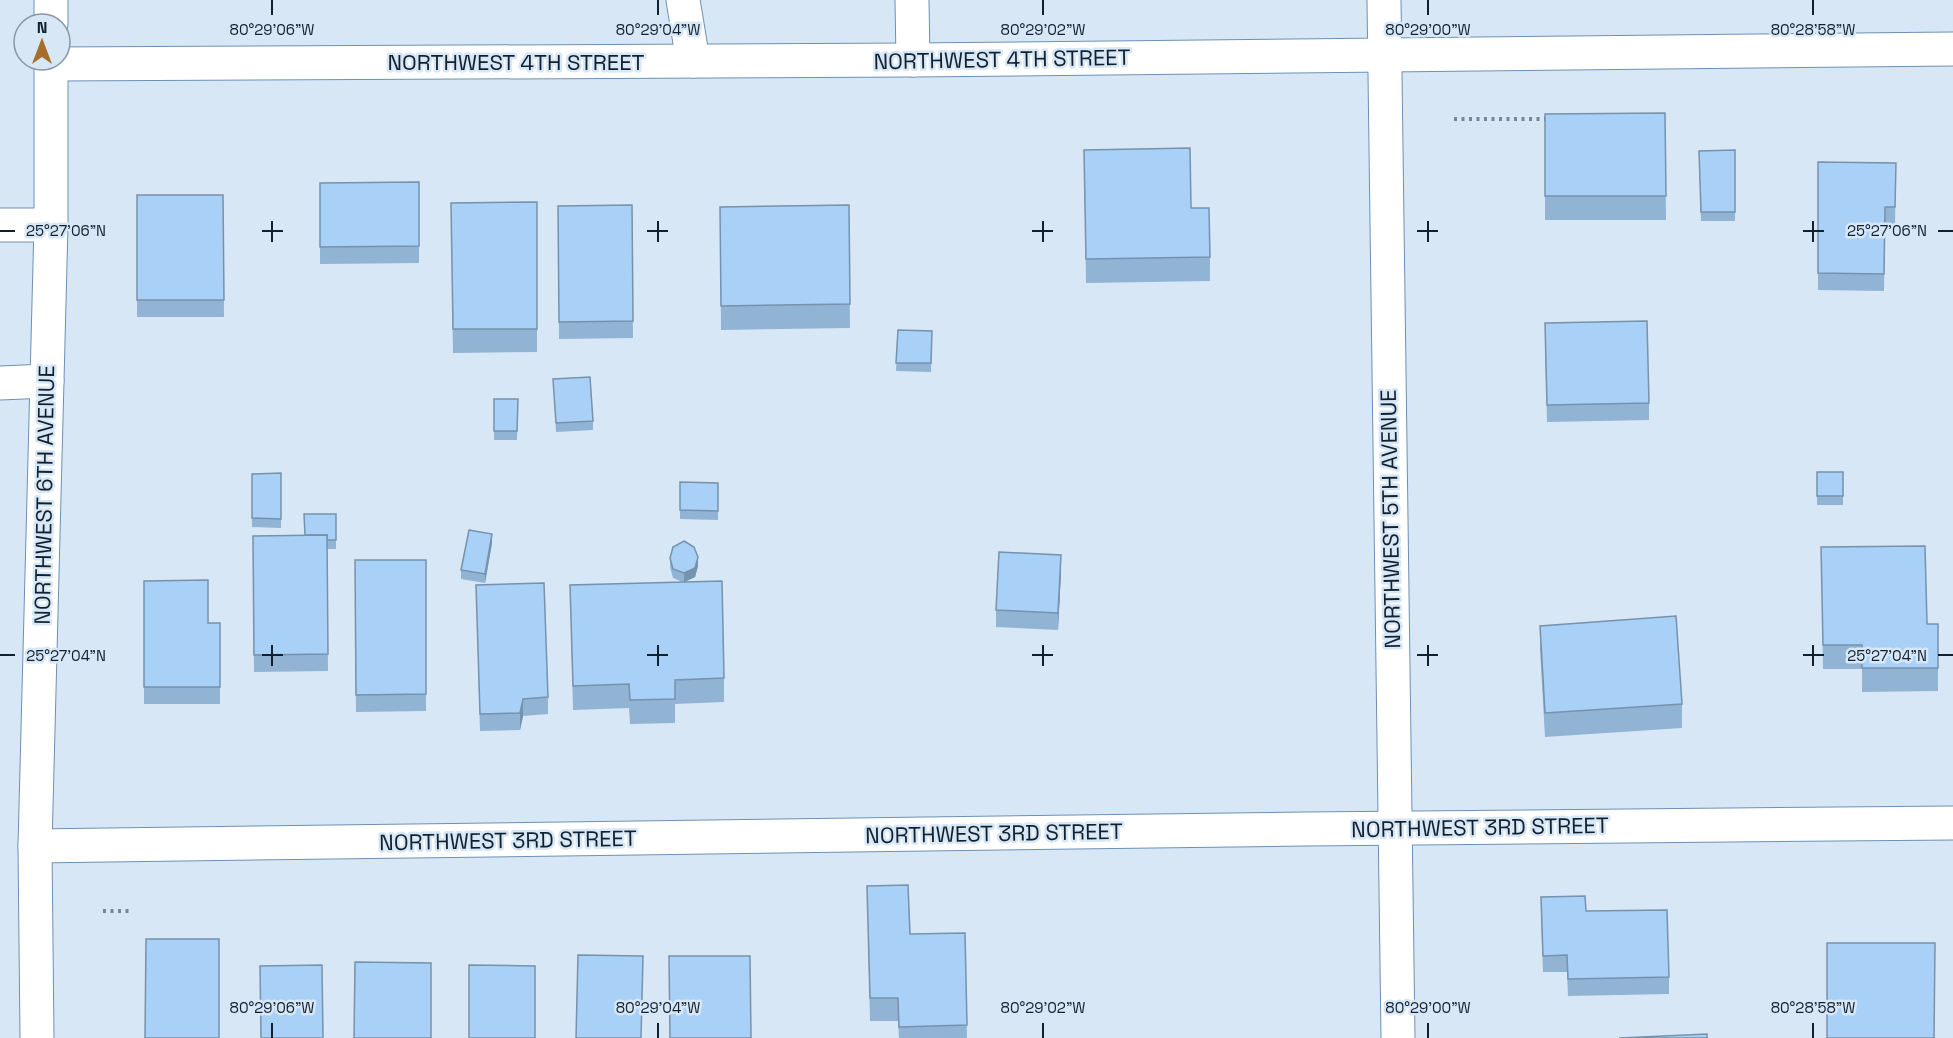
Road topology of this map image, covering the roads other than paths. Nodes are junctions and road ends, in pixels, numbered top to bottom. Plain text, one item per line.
1 (684, 0) edge
2 (912, 0) edge
3 (1384, 0) edge
4 (1953, 49) edge
5 (1384, 55) junction
6 (913, 60) junction
7 (693, 61) junction
8 (72, 62) edge
9 (51, 72) edge
10 (0, 225) edge
11 (51, 225) junction
12 (47, 381) junction
13 (0, 383) edge
14 (1953, 823) edge
15 (1395, 828) junction
16 (35, 846) junction
17 (37, 1038) edge
18 (1398, 1038) edge

1 - 7 street
2 - 6 street
3 - 5 street, NORTHWEST 5TH AVENUE
4 - 5 street, NORTHWEST 4TH STREET
5 - 6 street, NORTHWEST 4TH STREET
5 - 15 street, NORTHWEST 5TH AVENUE
6 - 7 street, NORTHWEST 4TH STREET
7 - 8 street, NORTHWEST 4TH STREET
9 - 11 street, NORTHWEST 6TH AVENUE
10 - 11 street
11 - 12 street, NORTHWEST 6TH AVENUE
12 - 13 street
12 - 16 street, NORTHWEST 6TH AVENUE
14 - 15 street, NORTHWEST 3RD STREET
15 - 16 street, NORTHWEST 3RD STREET
15 - 18 street, NORTHWEST 5TH AVENUE
16 - 17 street, NORTHWEST 6TH AVENUE

